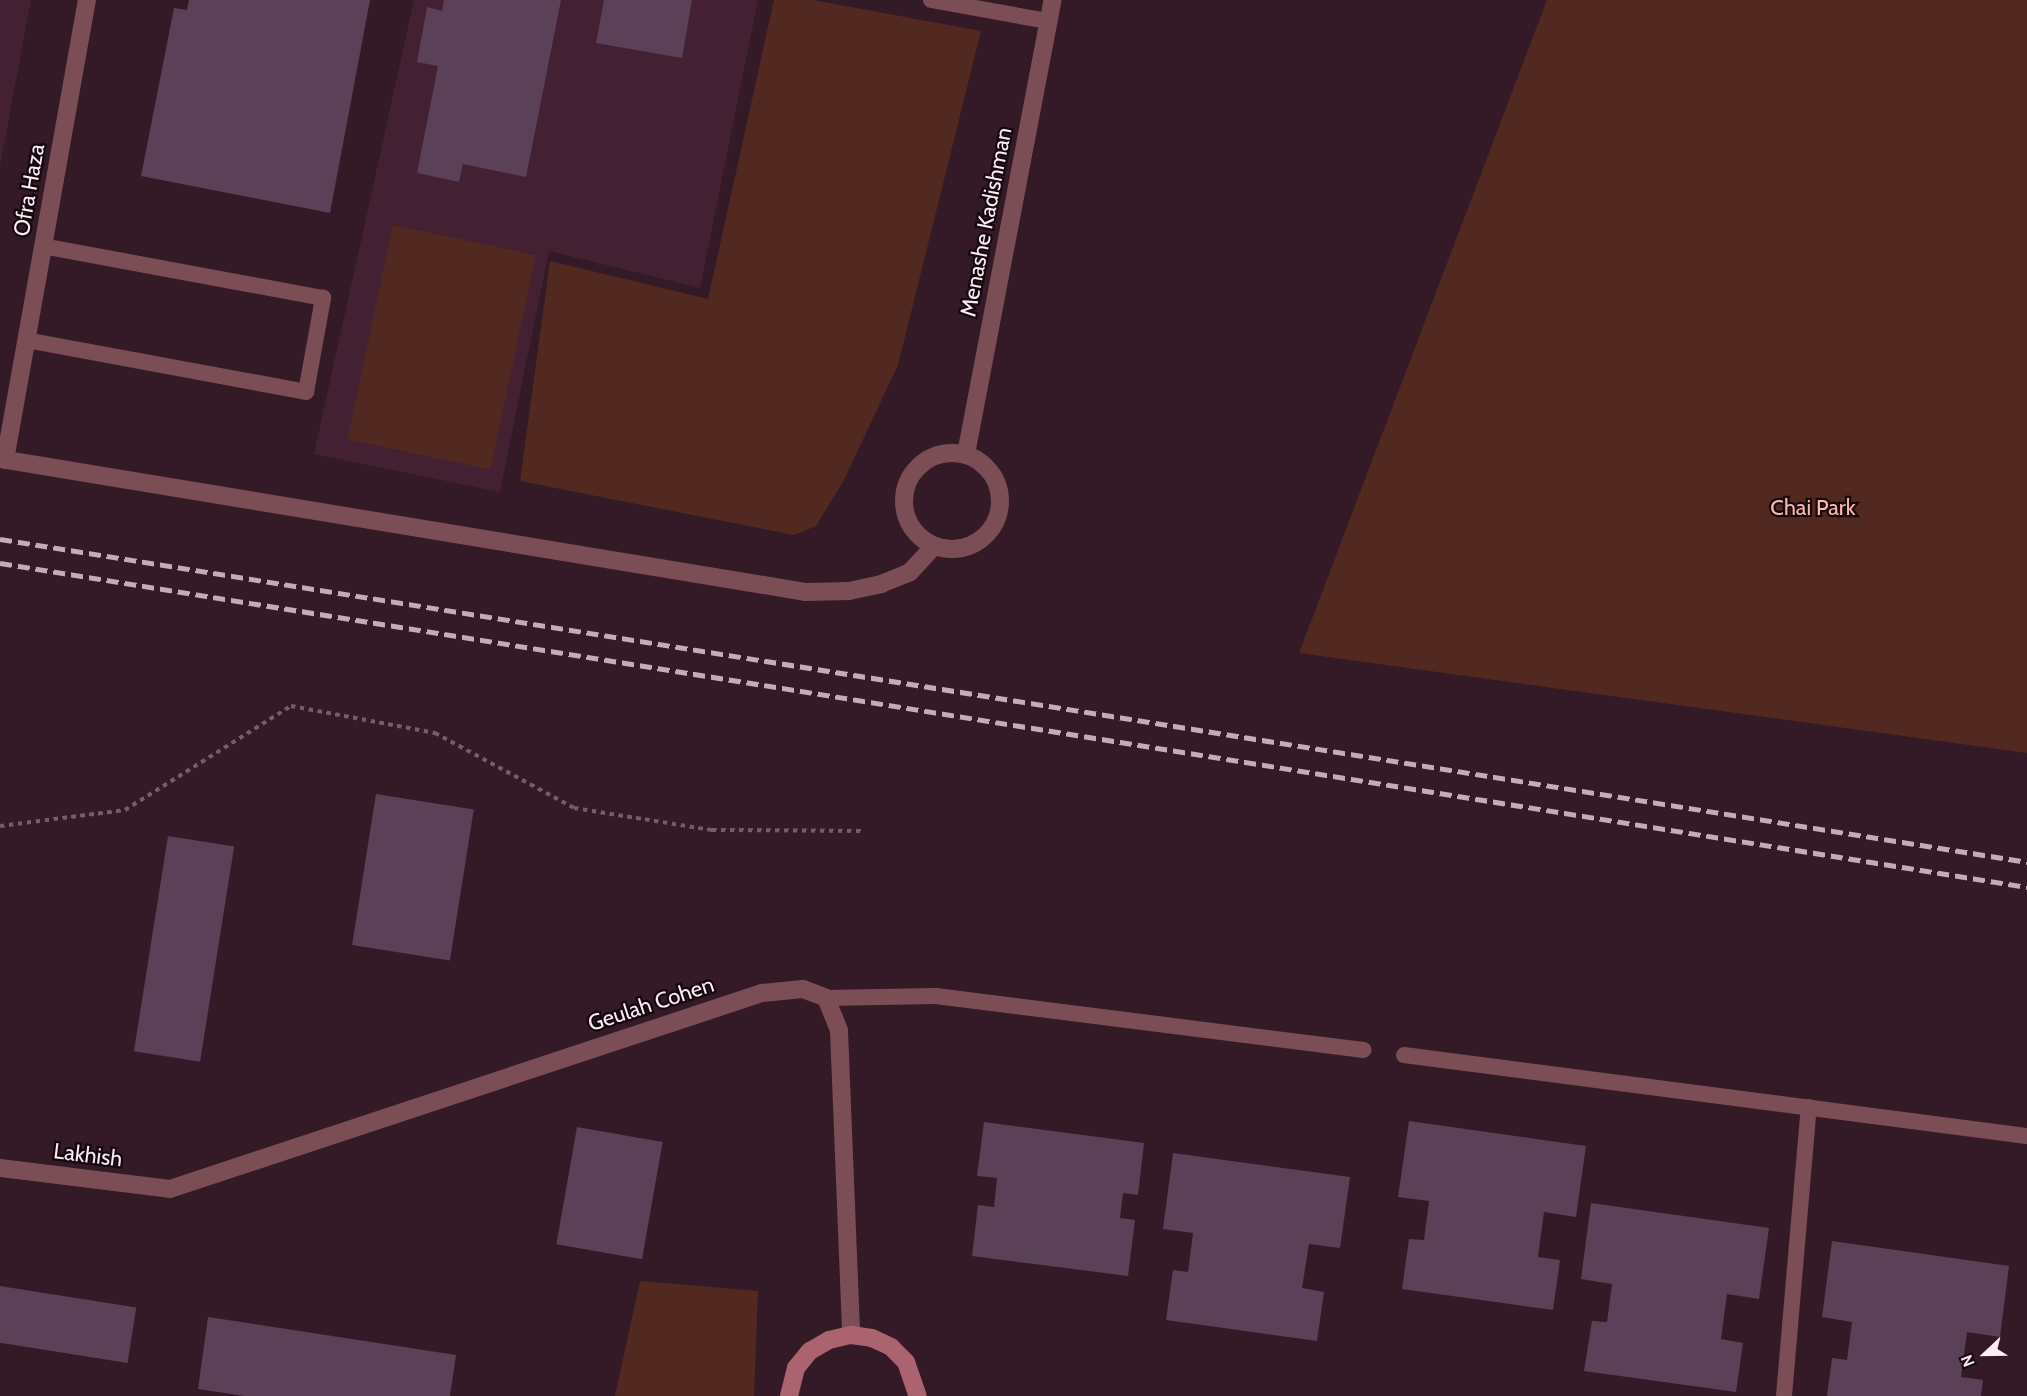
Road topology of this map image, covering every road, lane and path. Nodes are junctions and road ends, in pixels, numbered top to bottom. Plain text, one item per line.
1 (87, 0) edge
2 (931, 0) edge
3 (1053, 0) edge
4 (1048, 21) junction
5 (43, 246) junction
6 (26, 340) junction
7 (966, 454) junction
8 (2, 459) edge
9 (934, 546) junction
10 (0, 826) edge
11 (865, 831) dead end
12 (826, 998) junction
13 (1364, 1050) dead end
14 (1404, 1055) dead end
15 (1809, 1107) junction
16 (2027, 1136) edge
17 (0, 1168) edge
18 (170, 1189) joint
19 (851, 1335) junction
20 (789, 1396) edge
21 (918, 1396) edge
22 (1784, 1396) edge

1 - 5 street, Ofra Haza
2 - 4 lane
3 - 4 street, Menashe Kadishman
4 - 7 street, Menashe Kadishman
5 - 6 street, Ofra Haza
5 - 6 lane
6 - 8 street, Ofra Haza
7 - 9 street
7 - 9 street
8 - 9 street
10 - 11 path
12 - 13 lane
12 - 18 street, Geulah Cohen
12 - 19 street
14 - 15 lane
15 - 16 lane
15 - 22 lane
17 - 18 street, Lakhish
19 - 20 street
19 - 21 street

